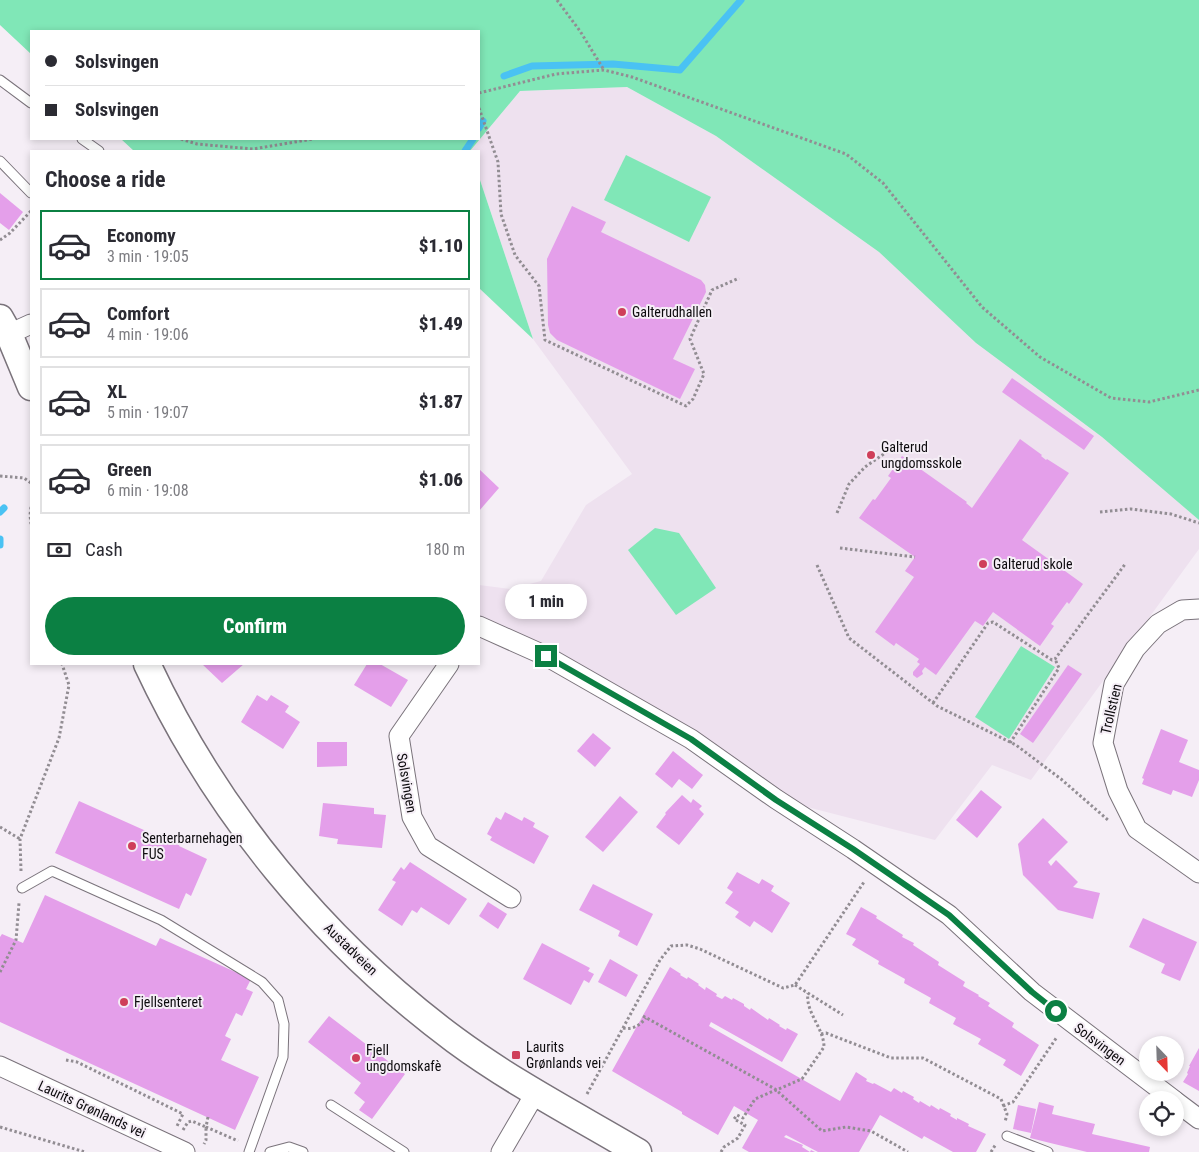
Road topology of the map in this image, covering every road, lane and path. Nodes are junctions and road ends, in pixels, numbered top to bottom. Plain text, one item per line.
1 (557, 0) edge
2 (604, 70) junction
3 (0, 80) edge
4 (480, 93) edge
5 (30, 102) edge
6 (480, 111) edge
7 (83, 140) edge
8 (184, 140) edge
9 (307, 140) edge
10 (98, 150) edge
11 (0, 161) edge
12 (30, 192) edge
13 (30, 213) edge
14 (0, 240) edge
15 (739, 278) dead end
16 (13, 325) edge
17 (30, 384) edge
18 (1199, 390) edge
19 (901, 442) dead end
20 (0, 476) edge
21 (30, 482) edge
22 (1100, 512) dead end
23 (837, 513) dead end
24 (1199, 523) edge
25 (840, 548) dead end
26 (915, 558) dead end
27 (1126, 563) dead end
28 (817, 565) dead end
29 (1199, 609) edge
30 (480, 626) edge
31 (1055, 659) junction
32 (62, 665) edge
33 (147, 665) edge
34 (448, 665) edge
35 (933, 703) junction
36 (1010, 742) junction
37 (0, 827) edge
38 (1137, 829) junction
39 (20, 839) junction
40 (876, 864) junction
41 (1199, 873) edge
42 (22, 888) junction
43 (511, 898) dead end
44 (0, 972) edge
45 (795, 985) junction
46 (808, 993) junction
47 (843, 1015) dead end
48 (1068, 1020) junction
49 (623, 1028) junction
50 (821, 1034) junction
51 (66, 1060) dead end
52 (0, 1066) edge
53 (775, 1089) junction
54 (1163, 1091) edge
55 (536, 1092) junction
56 (585, 1097) dead end
57 (331, 1105) dead end
58 (1003, 1106) junction
59 (1184, 1107) edge
60 (208, 1117) dead end
61 (1199, 1119) edge
62 (0, 1127) edge
63 (206, 1127) junction
64 (1007, 1136) joint
65 (206, 1140) dead end
66 (250, 1150) edge
67 (85, 1152) edge
68 (185, 1152) edge
69 (270, 1152) edge
70 (303, 1152) edge
71 (404, 1152) edge
72 (501, 1152) edge
73 (638, 1152) edge
74 (721, 1152) edge
75 (908, 1152) edge
76 (1048, 1152) edge

1 - 2 path
2 - 4 path
2 - 18 path
3 - 5 lane
6 - 15 path
7 - 10 lane
8 - 9 path
11 - 12 lane
13 - 14 path
16 - 17 main road
19 - 23 path
20 - 21 path
22 - 24 path
25 - 26 path
27 - 31 path
28 - 35 path
29 - 38 street, Trollstien
30 - 40 street, Solsvingen
31 - 35 path
31 - 36 path
32 - 39 path
33 - 55 main road, Austadveien
34 - 43 street, Solsvingen
35 - 36 path
36 - 38 path
37 - 39 path
38 - 41 street, Trollstien
39 - 42 path
40 - 45 path
40 - 48 street, Solsvingen
42 - 44 path
42 - 66 lane
45 - 46 path
45 - 49 path
46 - 47 path
46 - 50 path
48 - 54 street, Solsvingen
48 - 58 path
49 - 53 path
49 - 56 path
50 - 53 path
50 - 58 path
51 - 63 path
52 - 68 street, Laurits Grønlands vei
53 - 74 path
53 - 75 path
55 - 72 street
55 - 73 main road, Austadveien
57 - 71 lane
58 - 64 path
59 - 61 street, Solsvingen
60 - 63 path
62 - 67 path
63 - 65 path
63 - 66 path
64 - 76 lane
69 - 70 lane

